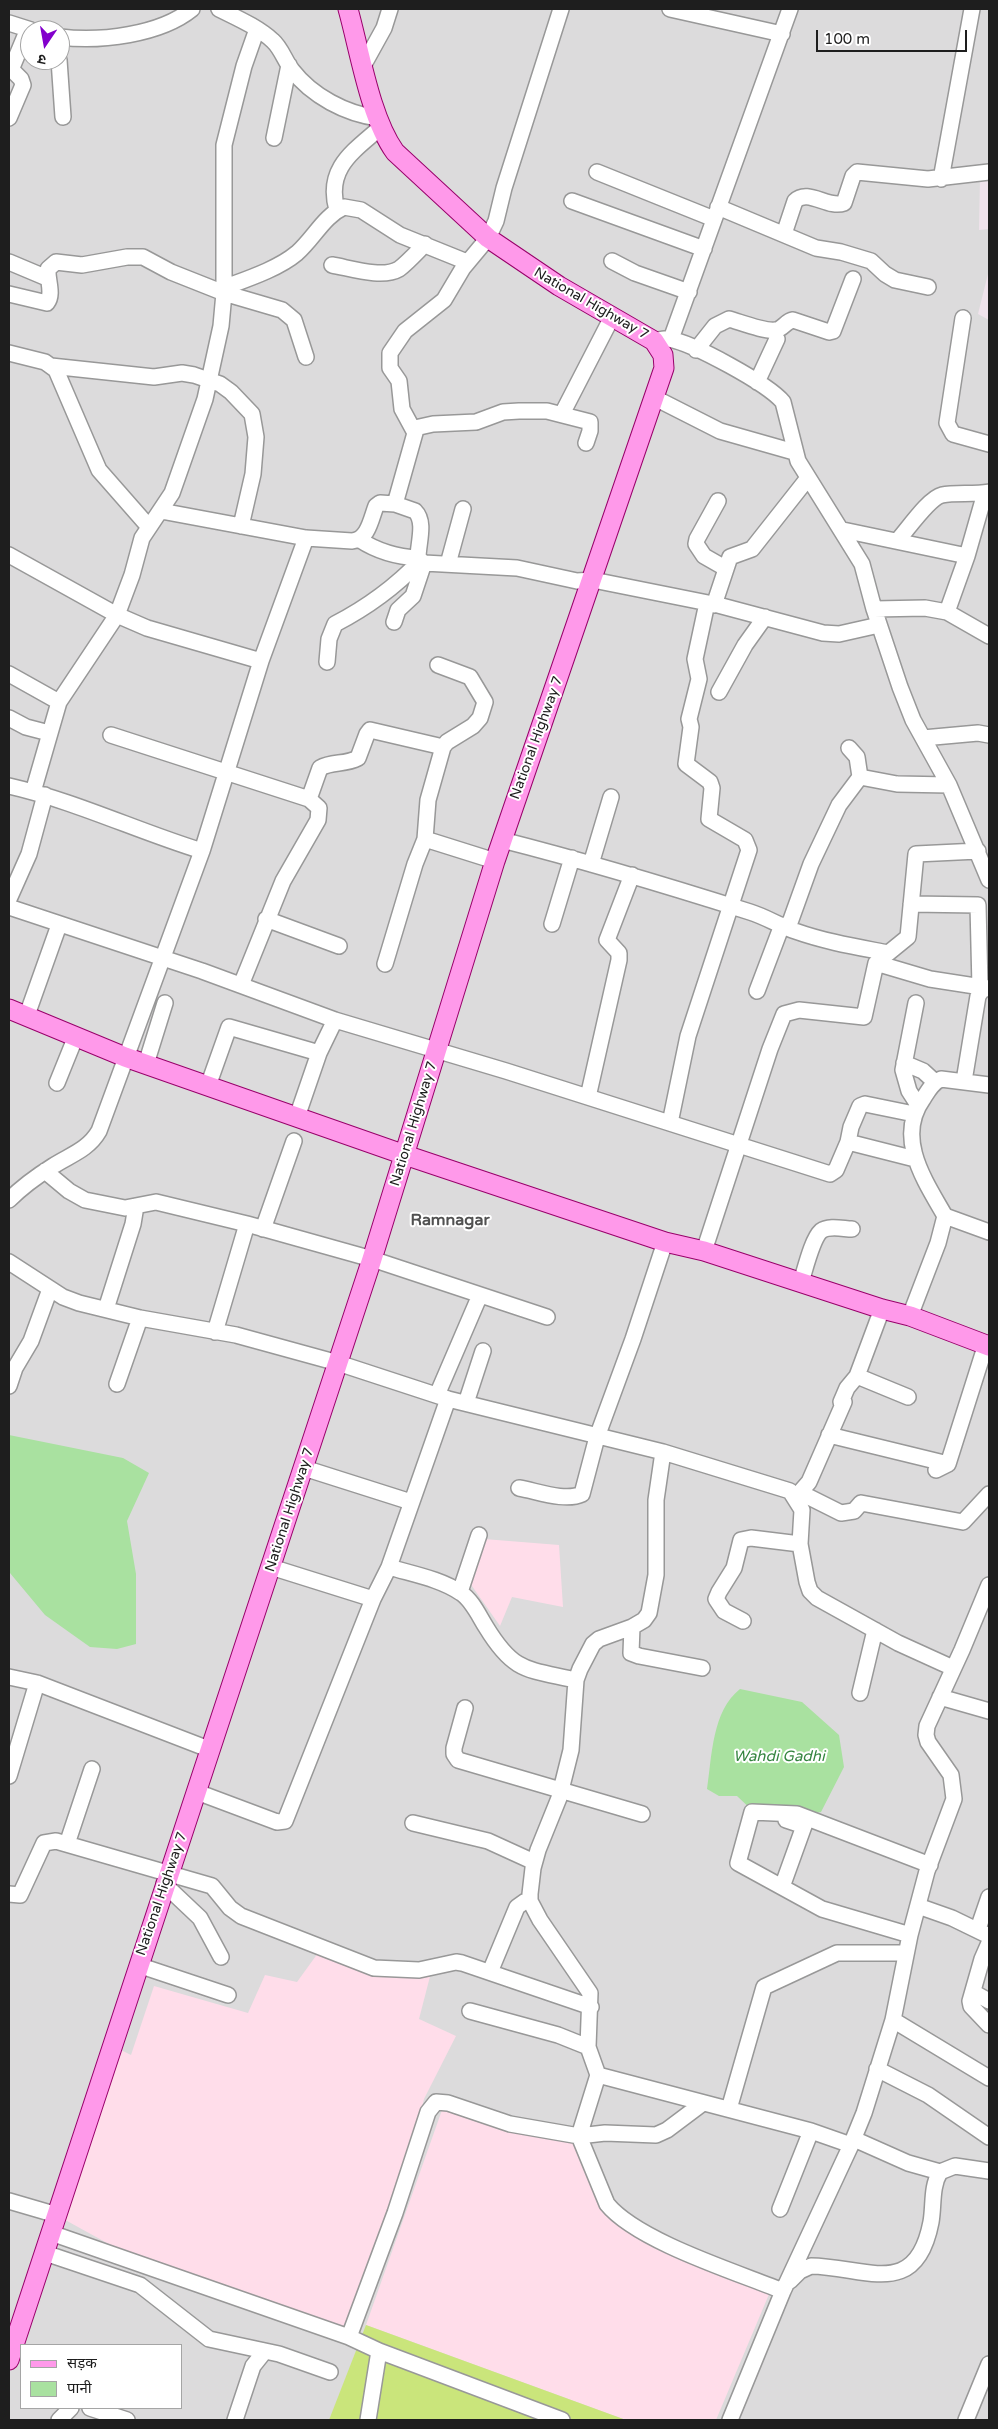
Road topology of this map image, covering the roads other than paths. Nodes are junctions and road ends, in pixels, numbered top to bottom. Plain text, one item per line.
1 (192, 9) edge
2 (220, 9) edge
3 (348, 9) edge
4 (390, 9) edge
5 (561, 9) edge
6 (670, 9) edge
7 (790, 9) edge
8 (972, 9) edge
9 (250, 20) edge
10 (782, 34) junction
11 (70, 38) edge
12 (20, 49) edge
13 (289, 65) junction
14 (364, 66) junction
15 (60, 70) edge
16 (63, 117) dead end
17 (9, 118) edge
18 (379, 122) junction
19 (274, 138) dead end
20 (597, 172) dead end
21 (989, 172) edge
22 (941, 179) junction
23 (572, 201) dead end
24 (337, 210) junction
25 (716, 213) junction
26 (784, 234) junction
27 (488, 238) junction
28 (425, 244) junction
29 (704, 249) junction
30 (612, 261) dead end
31 (9, 262) edge
32 (467, 262) junction
33 (332, 265) dead end
34 (47, 278) junction
35 (853, 279) dead end
36 (928, 288) dead end
37 (223, 290) junction
38 (689, 292) junction
39 (9, 294) edge
40 (612, 317) junction
41 (963, 318) dead end
42 (777, 339) dead end
43 (662, 340) junction
44 (696, 350) junction
45 (9, 353) edge
46 (306, 357) dead end
47 (51, 366) junction
48 (210, 380) junction
49 (757, 382) junction
50 (655, 398) junction
51 (562, 414) junction
52 (415, 428) junction
53 (586, 443) dead end
54 (989, 444) edge
55 (794, 452) junction
56 (808, 478) junction
57 (987, 493) edge
58 (718, 501) dead end
59 (395, 504) junction
60 (463, 509) dead end
61 (161, 511) junction
62 (240, 526) junction
63 (149, 527) junction
64 (843, 530) junction
65 (306, 538) junction
66 (360, 540) junction
67 (898, 540) junction
68 (9, 555) edge
69 (967, 556) junction
70 (421, 560) junction
71 (448, 564) junction
72 (725, 568) junction
73 (593, 580) junction
74 (710, 604) junction
75 (874, 609) junction
76 (947, 612) junction
77 (117, 615) junction
78 (765, 617) junction
79 (394, 622) dead end
80 (879, 625) junction
81 (989, 636) edge
82 (261, 661) junction
83 (327, 662) dead end
84 (438, 665) dead end
85 (9, 674) edge
86 (719, 692) dead end
87 (59, 702) junction
88 (9, 718) edge
89 (49, 733) junction
90 (111, 735) dead end
91 (989, 735) edge
92 (923, 738) junction
93 (443, 747) junction
94 (848, 748) dead end
95 (227, 772) junction
96 (860, 777) junction
97 (949, 785) junction
98 (9, 786) edge
99 (39, 793) junction
100 (611, 797) dead end
101 (309, 799) junction
102 (425, 839) junction
103 (502, 840) junction
104 (202, 851) junction
105 (978, 851) junction
106 (572, 858) junction
107 (495, 861) junction
108 (591, 864) junction
109 (632, 875) junction
110 (989, 880) edge
111 (9, 898) edge
112 (911, 904) junction
113 (9, 907) edge
114 (732, 907) junction
115 (266, 919) junction
116 (552, 924) dead end
117 (59, 925) junction
118 (785, 926) junction
119 (339, 946) dead end
120 (162, 957) junction
121 (882, 958) junction
122 (386, 964) dead end
123 (241, 985) junction
124 (986, 988) edge
125 (756, 991) dead end
126 (165, 1002) dead end
127 (916, 1003) dead end
128 (9, 1009) edge
129 (27, 1015) junction
130 (335, 1020) junction
131 (76, 1036) junction
132 (436, 1050) junction
133 (319, 1053) junction
134 (125, 1057) junction
135 (904, 1063) junction
136 (146, 1064) junction
137 (964, 1081) junction
138 (935, 1082) junction
139 (57, 1083) dead end
140 (989, 1085) edge
141 (208, 1086) junction
142 (588, 1097) junction
143 (916, 1110) junction
144 (297, 1117) junction
145 (670, 1123) junction
146 (294, 1141) dead end
147 (848, 1142) junction
148 (738, 1146) junction
149 (405, 1155) junction
150 (915, 1159) junction
151 (45, 1171) junction
152 (9, 1200) edge
153 (136, 1206) junction
154 (945, 1216) junction
155 (247, 1224) junction
156 (263, 1229) junction
157 (852, 1229) dead end
158 (989, 1232) edge
159 (665, 1242) junction
160 (704, 1252) junction
161 (372, 1259) junction
162 (9, 1262) edge
163 (801, 1282) junction
164 (50, 1289) junction
165 (480, 1295) junction
166 (106, 1309) junction
167 (882, 1309) junction
168 (910, 1316) junction
169 (547, 1317) dead end
170 (140, 1318) junction
171 (215, 1332) junction
172 (987, 1345) edge
173 (483, 1351) dead end
174 (338, 1363) junction
175 (857, 1376) junction
176 (117, 1384) dead end
177 (9, 1386) edge
178 (443, 1397) junction
179 (908, 1397) dead end
180 (466, 1404) junction
181 (829, 1435) junction
182 (597, 1437) junction
183 (663, 1452) junction
184 (304, 1468) junction
185 (519, 1488) dead end
186 (989, 1494) edge
187 (798, 1495) junction
188 (411, 1502) junction
189 (479, 1535) dead end
190 (800, 1544) junction
191 (271, 1567) junction
192 (389, 1567) junction
193 (989, 1585) edge
194 (460, 1592) junction
195 (373, 1599) junction
196 (743, 1620) dead end
197 (632, 1628) junction
198 (875, 1630) junction
199 (702, 1668) dead end
200 (954, 1668) junction
201 (9, 1677) edge
202 (576, 1680) junction
203 (37, 1683) junction
204 (860, 1693) dead end
205 (940, 1697) junction
206 (465, 1708) dead end
207 (989, 1711) edge
208 (211, 1750) junction
209 (12, 1758) edge
210 (92, 1770) dead end
211 (9, 1776) edge
212 (561, 1788) junction
213 (197, 1792) junction
214 (764, 1813) junction
215 (642, 1814) dead end
216 (412, 1823) dead end
217 (67, 1844) junction
218 (534, 1862) junction
219 (930, 1865) junction
220 (166, 1879) junction
221 (782, 1887) junction
222 (9, 1894) edge
223 (989, 1897) edge
224 (530, 1902) junction
225 (918, 1906) junction
226 (984, 1932) edge
227 (910, 1935) junction
228 (989, 1943) edge
229 (906, 1953) junction
230 (221, 1957) dead end
231 (138, 1966) junction
232 (490, 1972) junction
233 (972, 1992) junction
234 (228, 1995) dead end
235 (989, 2001) edge
236 (590, 2006) junction
237 (470, 2011) dead end
238 (893, 2020) junction
239 (989, 2025) edge
240 (588, 2046) junction
241 (878, 2069) junction
242 (598, 2075) junction
243 (989, 2078) edge
244 (703, 2103) junction
245 (729, 2110) junction
246 (811, 2131) junction
247 (579, 2136) junction
248 (989, 2136) edge
249 (853, 2142) junction
250 (989, 2171) edge
251 (940, 2172) junction
252 (9, 2201) edge
253 (780, 2209) dead end
254 (57, 2215) junction
255 (51, 2234) junction
256 (45, 2253) junction
257 (785, 2287) junction
258 (349, 2337) junction
259 (265, 2351) junction
260 (379, 2351) junction
261 (9, 2360) edge
262 (989, 2364) edge
263 (330, 2372) dead end
264 (70, 2409) edge
265 (93, 2409) edge
266 (59, 2420) edge
267 (127, 2420) edge
268 (235, 2420) edge
269 (368, 2420) edge
270 (562, 2420) edge
271 (730, 2420) edge
272 (966, 2420) edge

1 - 11 street
2 - 9 street
3 - 14 main road, National Highway 7
4 - 14 street
5 - 27 street
6 - 10 street
7 - 10 street
8 - 22 street
9 - 13 street
9 - 37 street
10 - 25 street
12 - 17 street
13 - 18 street
13 - 19 street
14 - 18 main road, National Highway 7
15 - 16 street
18 - 24 street
18 - 27 main road, National Highway 7
20 - 25 street
21 - 22 street
22 - 26 street
23 - 29 street
24 - 28 street
24 - 37 street
25 - 26 street
25 - 29 street
26 - 36 street
27 - 32 street
27 - 40 main road, National Highway 7
28 - 32 street
28 - 33 street
29 - 38 street
30 - 38 street
31 - 34 street
32 - 52 street
34 - 37 street
34 - 39 street
35 - 44 street
37 - 46 street
37 - 48 street
38 - 43 street
40 - 43 main road, National Highway 7
40 - 51 street
41 - 54 street
42 - 49 street
43 - 44 street
43 - 50 main road, National Highway 7
44 - 49 street
45 - 47 street
47 - 48 street
47 - 63 street
48 - 61 street
48 - 62 street
49 - 55 street
50 - 55 street
50 - 73 main road, National Highway 7
51 - 52 street
51 - 53 street
52 - 59 street
55 - 56 street
56 - 64 street
56 - 72 street
57 - 67 street
57 - 69 street
58 - 72 street
59 - 66 street
59 - 70 street
60 - 71 street
61 - 62 street
61 - 63 street
62 - 65 street
63 - 77 street
64 - 67 street
64 - 75 street
65 - 66 street
65 - 82 street
66 - 70 street
67 - 69 street
68 - 77 street
69 - 76 street
70 - 71 street
70 - 79 street
70 - 83 street
71 - 73 street
72 - 74 street
73 - 74 street
73 - 103 main road, National Highway 7
74 - 78 street
74 - 114 street
75 - 76 street
75 - 80 street
76 - 81 street
77 - 82 street
77 - 87 street
78 - 80 street
78 - 86 street
80 - 92 street
82 - 95 street
84 - 93 street
85 - 87 street
87 - 89 street
88 - 89 street
89 - 99 street
90 - 95 street
91 - 92 street
92 - 97 street
93 - 101 street
93 - 102 street
94 - 96 street
95 - 101 street
95 - 104 street
96 - 97 street
96 - 118 street
97 - 105 street
98 - 99 street
99 - 104 street
99 - 111 street
100 - 108 street
101 - 115 street
102 - 107 street
102 - 122 street
103 - 106 street
103 - 107 main road, National Highway 7
104 - 120 street
105 - 110 street
105 - 112 street
106 - 108 street
106 - 116 street
107 - 132 main road, National Highway 7
108 - 109 street
109 - 114 street
109 - 142 street
112 - 121 street
112 - 124 street
113 - 117 street
114 - 118 street
114 - 145 street
115 - 119 street
115 - 123 street
117 - 120 street
117 - 129 street
118 - 121 street
118 - 125 street
120 - 123 street
120 - 134 street
121 - 124 street
121 - 148 street
123 - 130 street
124 - 137 street
126 - 136 street
127 - 135 street
128 - 129 main road
129 - 131 main road
130 - 132 street
130 - 133 street
131 - 134 main road
131 - 139 street
132 - 142 street
132 - 149 main road, National Highway 7
133 - 141 street
133 - 144 street
134 - 136 main road
134 - 151 street
135 - 138 street
135 - 143 street
136 - 141 main road
137 - 138 street
137 - 140 street
138 - 143 street
141 - 144 main road
142 - 145 street
143 - 147 street
143 - 150 street
144 - 149 main road
145 - 148 street
146 - 156 street
147 - 148 street
147 - 150 street
148 - 160 street
149 - 159 main road
149 - 161 main road, National Highway 7
150 - 154 street
151 - 152 street
151 - 153 street
153 - 155 street
153 - 166 street
154 - 158 street
154 - 168 street
155 - 156 street
155 - 171 street
156 - 161 street
157 - 163 street
159 - 160 main road
159 - 182 street
160 - 163 main road
161 - 165 street
161 - 174 main road, National Highway 7
162 - 164 street
163 - 167 main road
164 - 166 street
164 - 177 street
165 - 169 street
165 - 178 street
166 - 170 street
167 - 168 main road
167 - 175 street
168 - 172 main road
170 - 171 street
170 - 176 street
171 - 174 street
172 - 181 street
173 - 180 street
174 - 178 street
174 - 184 main road, National Highway 7
175 - 179 street
175 - 181 street
178 - 180 street
178 - 188 street
180 - 182 street
181 - 187 street
182 - 183 street
182 - 185 street
183 - 187 street
183 - 197 street
184 - 188 street
184 - 191 main road, National Highway 7
186 - 187 street
187 - 190 street
188 - 192 street
189 - 194 street
190 - 196 street
190 - 198 street
191 - 195 street
191 - 208 main road, National Highway 7
192 - 194 street
192 - 195 street
193 - 200 street
194 - 202 street
195 - 213 street
197 - 199 street
197 - 202 street
198 - 200 street
198 - 204 street
200 - 205 street
201 - 203 street
202 - 212 street
203 - 208 street
203 - 209 street
205 - 207 street
205 - 219 street
206 - 212 street
208 - 213 main road, National Highway 7
209 - 211 street
210 - 217 street
212 - 215 street
212 - 218 street
213 - 220 main road, National Highway 7
214 - 219 street
214 - 221 street
214 - 221 street
216 - 218 street
217 - 220 street
217 - 222 street
218 - 224 street
219 - 225 street
220 - 230 street
220 - 231 main road, National Highway 7
220 - 232 street
221 - 227 street
223 - 226 street
224 - 232 street
224 - 236 street
225 - 226 street
225 - 227 street
227 - 229 street
228 - 233 street
229 - 238 street
229 - 245 street
231 - 234 street
231 - 254 main road, National Highway 7
232 - 236 street
233 - 235 street
233 - 239 street
236 - 240 street
237 - 240 street
238 - 241 street
238 - 243 street
240 - 242 street
241 - 248 street
241 - 249 street
242 - 244 street
242 - 247 street
244 - 245 street
244 - 247 street
245 - 246 street
246 - 249 street
246 - 253 street
247 - 257 street
247 - 258 street
249 - 251 street
249 - 257 street
250 - 251 street
251 - 257 street
252 - 254 street
254 - 255 main road, National Highway 7
255 - 256 main road, National Highway 7
255 - 258 street
256 - 259 street
256 - 261 main road, National Highway 7
257 - 271 street
258 - 260 street
259 - 263 street
259 - 268 street
260 - 269 street
260 - 270 street
262 - 272 street
264 - 266 street
265 - 267 street

